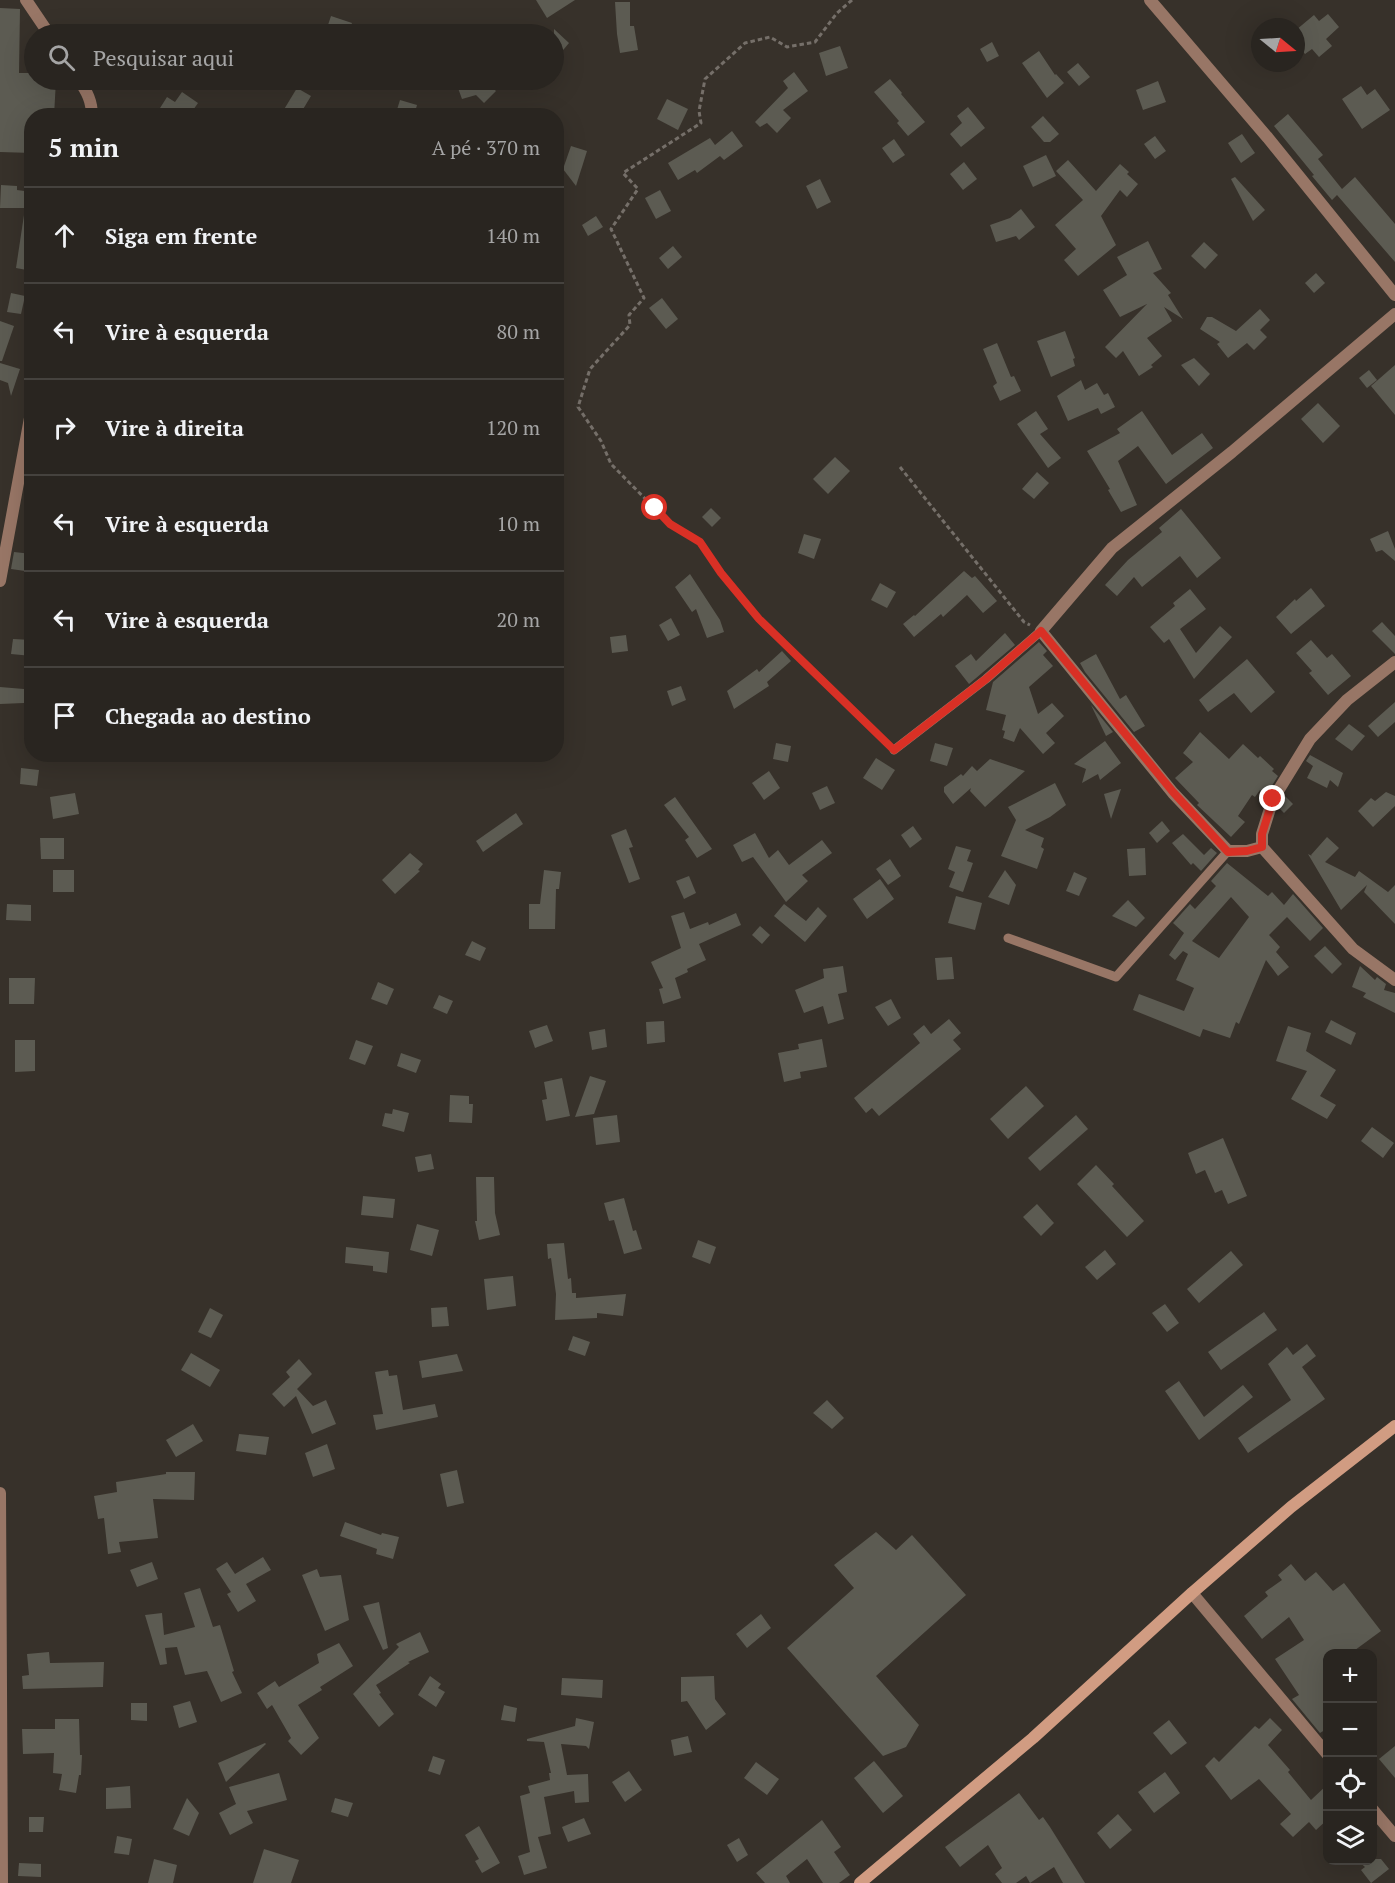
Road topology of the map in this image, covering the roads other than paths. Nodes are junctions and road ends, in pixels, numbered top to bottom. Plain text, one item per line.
1 (26, 0) edge
2 (1150, 0) edge
3 (42, 24) edge
4 (86, 90) edge
5 (92, 108) edge
6 (1395, 296) edge
7 (1395, 314) edge
8 (24, 450) edge
9 (0, 581) edge
10 (1041, 631) junction
11 (1395, 662) edge
12 (894, 750) road end
13 (1262, 847) junction
14 (1228, 852) junction
15 (1008, 938) dead end
16 (1395, 980) edge
17 (1395, 1426) edge
18 (0, 1493) edge
19 (0, 1564) edge
20 (1192, 1593) junction
21 (1323, 1749) edge
22 (1374, 1811) edge
23 (1395, 1836) edge
24 (3, 1883) edge
25 (860, 1883) edge

1 - 3 street
2 - 6 street
4 - 5 street
7 - 10 street
8 - 9 street
10 - 12 lane
10 - 14 street
11 - 13 street
13 - 14 street
13 - 16 street
14 - 15 lane
17 - 20 main road
18 - 19 street
19 - 24 street
20 - 21 street
20 - 25 main road
22 - 23 street

